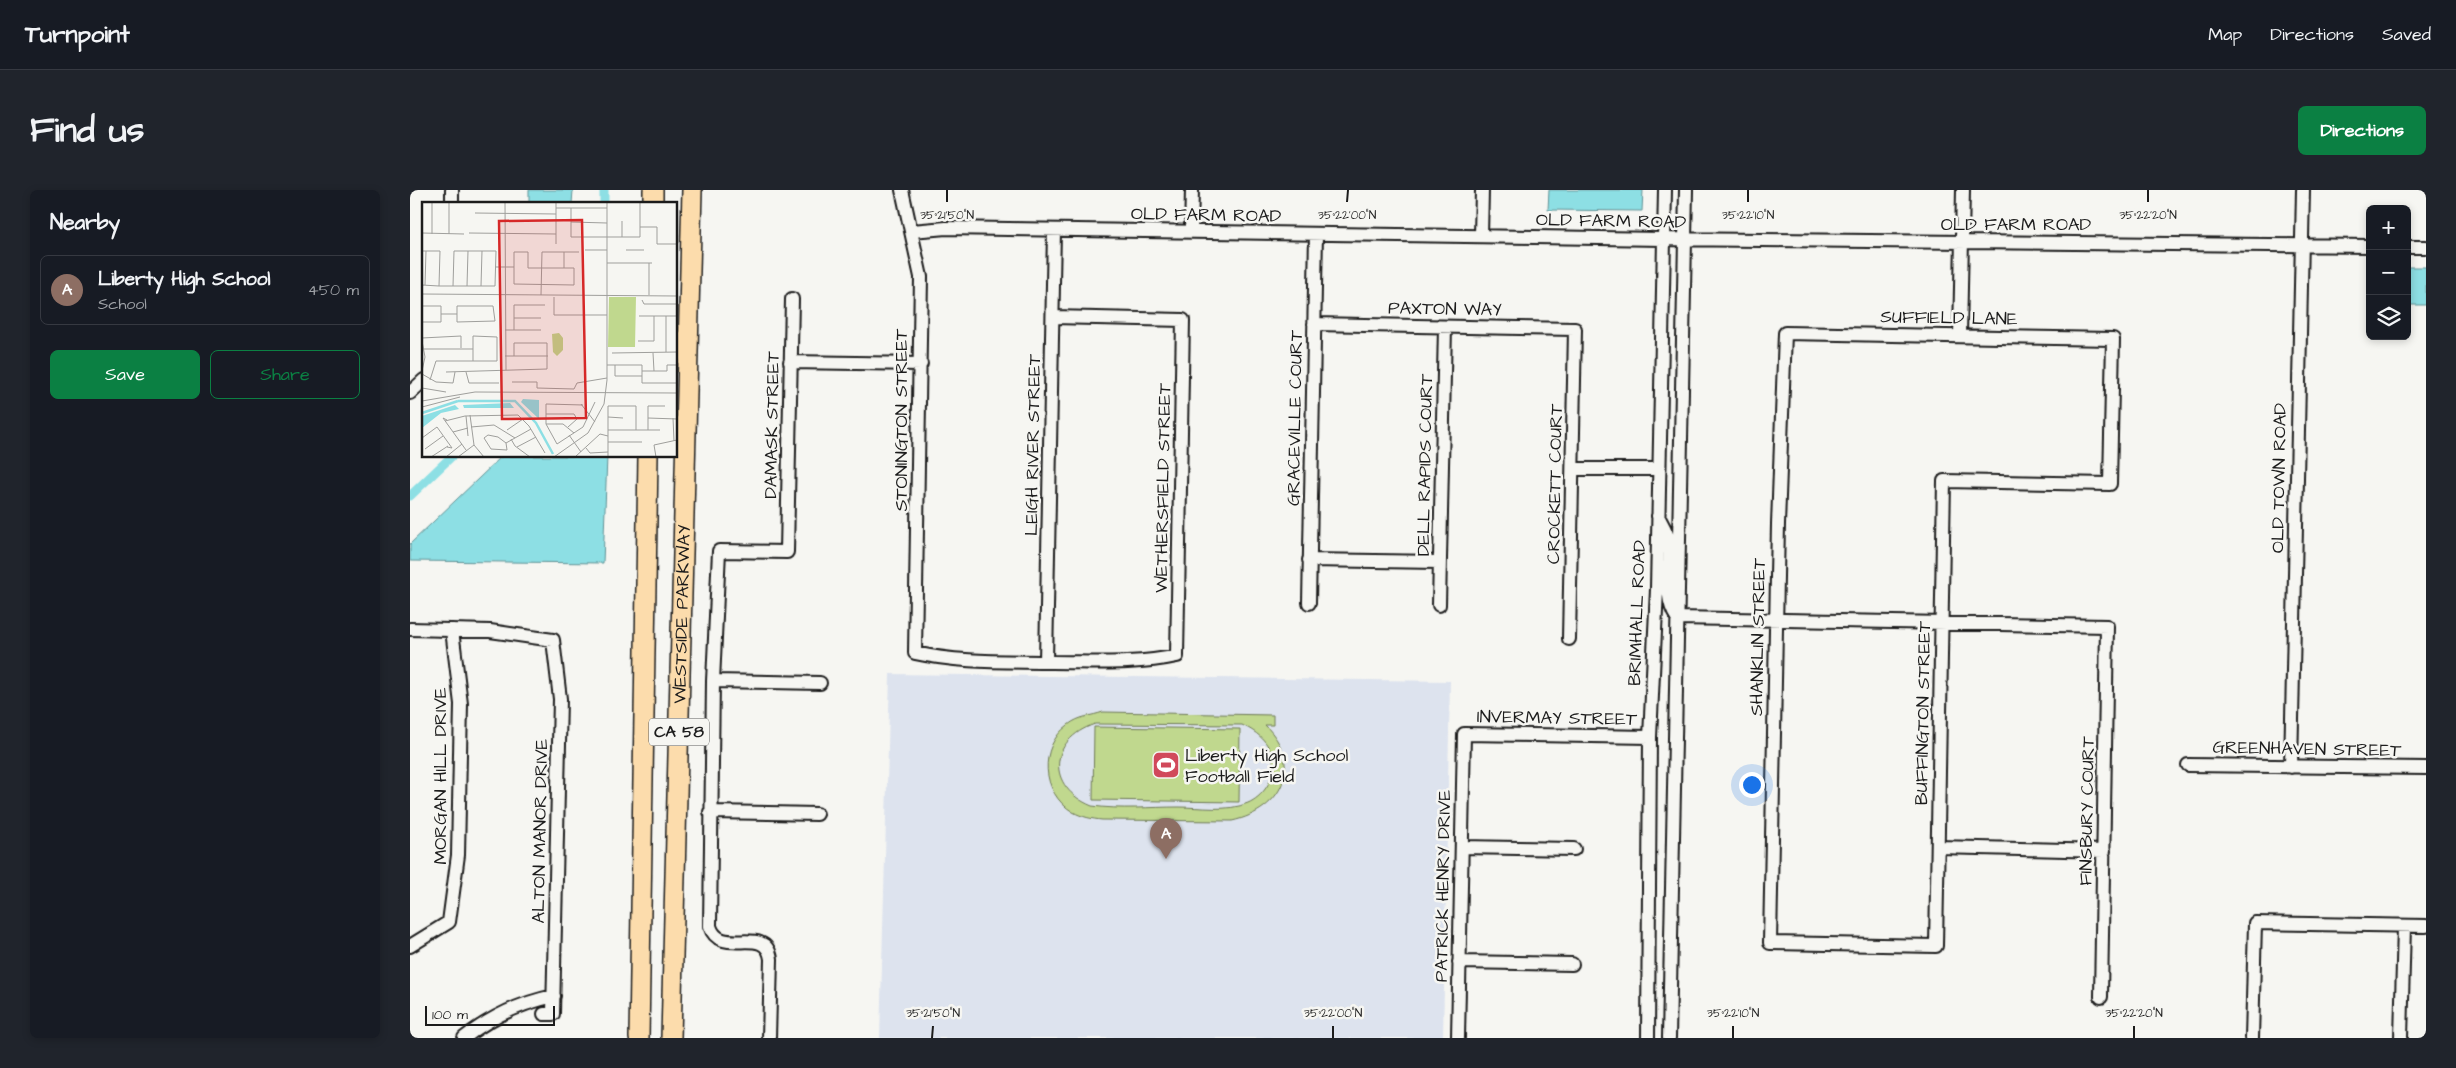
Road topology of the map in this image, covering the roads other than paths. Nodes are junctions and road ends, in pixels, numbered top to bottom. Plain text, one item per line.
1 (692, 190) edge
2 (902, 190) edge
3 (1192, 190) edge
4 (1482, 190) edge
5 (1665, 190) edge
6 (1686, 190) edge
7 (1963, 190) edge
8 (2303, 190) edge
9 (1054, 230) junction
10 (912, 231) junction
11 (1192, 232) junction
12 (1316, 234) junction
13 (1481, 236) junction
14 (1663, 239) junction
15 (1685, 239) junction
16 (1962, 241) junction
17 (2302, 245) junction
18 (2366, 246) edge
19 (2411, 247) edge
20 (2426, 247) edge
21 (792, 299) dead end
22 (1053, 317) junction
23 (1314, 324) junction
24 (1445, 327) junction
25 (1575, 330) joint
26 (1785, 333) joint
27 (1960, 336) junction
28 (790, 362) junction
29 (921, 364) junction
30 (422, 382) edge
31 (410, 393) edge
32 (648, 458) edge
33 (1659, 468) junction
34 (1573, 469) junction
35 (1944, 481) joint
36 (1658, 516) junction
37 (1310, 560) junction
38 (1440, 562) junction
39 (1309, 603) dead end
40 (1439, 605) dead end
41 (1677, 618) junction
42 (1776, 620) junction
43 (1942, 623) junction
44 (410, 629) edge
45 (452, 630) junction
46 (1569, 640) dead end
47 (1046, 662) junction
48 (713, 681) junction
49 (820, 683) dead end
50 (1464, 734) joint
51 (1650, 738) junction
52 (2188, 765) dead end
53 (2291, 767) junction
54 (2426, 768) edge
55 (710, 812) junction
56 (817, 814) dead end
57 (1462, 847) junction
58 (1938, 848) junction
59 (1574, 849) dead end
60 (2104, 851) junction
61 (2404, 926) junction
62 (2426, 926) edge
63 (410, 946) edge
64 (1936, 946) joint
65 (1459, 962) junction
66 (1572, 964) dead end
67 (554, 996) junction
68 (2101, 997) dead end
69 (544, 1014) dead end
70 (464, 1038) edge
71 (639, 1038) edge
72 (671, 1038) edge
73 (769, 1038) edge
74 (1458, 1038) edge
75 (1648, 1038) edge
76 (1669, 1038) edge
77 (2252, 1038) edge
78 (2401, 1038) edge

1 - 72 highway, WESTSIDE PARKWAY / CA 58
2 - 10 street, STONINGTON STREET
3 - 11 street
4 - 13 street
5 - 14 street, BRIMHALL ROAD
6 - 15 street
7 - 16 street
8 - 17 street, OLD TOWN ROAD
9 - 10 street, OLD FARM ROAD
9 - 11 street, OLD FARM ROAD
9 - 22 street, LEIGH RIVER STREET
10 - 29 street, STONINGTON STREET
11 - 12 street, OLD FARM ROAD
12 - 13 street, OLD FARM ROAD
12 - 23 street, GRACEVILLE COURT
13 - 14 street, OLD FARM ROAD
14 - 15 street, OLD FARM ROAD
14 - 33 street, BRIMHALL ROAD
15 - 16 street, OLD FARM ROAD
15 - 41 street
16 - 17 street, OLD FARM ROAD
16 - 27 street
17 - 18 street, OLD FARM ROAD
17 - 53 street, OLD TOWN ROAD
19 - 20 street
21 - 28 street, DAMASK STREET
22 - 47 street, LEIGH RIVER STREET
22 - 47 street, WETHERSFIELD STREET
23 - 24 street, PAXTON WAY
23 - 37 street, GRACEVILLE COURT
24 - 25 street, PAXTON WAY
24 - 38 street, DELL RAPIDS COURT
25 - 34 street, CROCKETT COURT
26 - 27 street, SUFFIELD LANE
26 - 42 street, SHANKLIN STREET
27 - 35 street, SUFFIELD LANE
28 - 29 street
28 - 48 street, DAMASK STREET
29 - 47 street, STONINGTON STREET
30 - 31 street
32 - 71 highway, WESTSIDE PARKWAY / CA 58
33 - 34 street
33 - 36 street, BRIMHALL ROAD
34 - 46 street, CROCKETT COURT
35 - 43 street, BUFFINGTON STREET
36 - 41 street
36 - 51 street, BRIMHALL ROAD
37 - 38 street
37 - 39 street, GRACEVILLE COURT
38 - 40 street, DELL RAPIDS COURT
41 - 42 street
41 - 76 street
42 - 43 street
42 - 64 street, SHANKLIN STREET
43 - 58 street, BUFFINGTON STREET
43 - 60 street, FINSBURY COURT
44 - 45 street
45 - 63 street, MORGAN HILL DRIVE
45 - 67 street, ALTON MANOR DRIVE
48 - 49 street
48 - 55 street
50 - 51 street, INVERMAY STREET
50 - 57 street, PATRICK HENRY DRIVE
51 - 75 street, BRIMHALL ROAD
52 - 53 street, GREENHAVEN STREET
53 - 54 street, GREENHAVEN STREET
55 - 56 street
55 - 73 street
57 - 59 street
57 - 65 street, PATRICK HENRY DRIVE
58 - 60 street
58 - 64 street, BUFFINGTON STREET
60 - 68 street, FINSBURY COURT
61 - 62 street
61 - 77 street
61 - 78 street
65 - 66 street
65 - 74 street, PATRICK HENRY DRIVE
67 - 69 street, ALTON MANOR DRIVE
67 - 70 street

